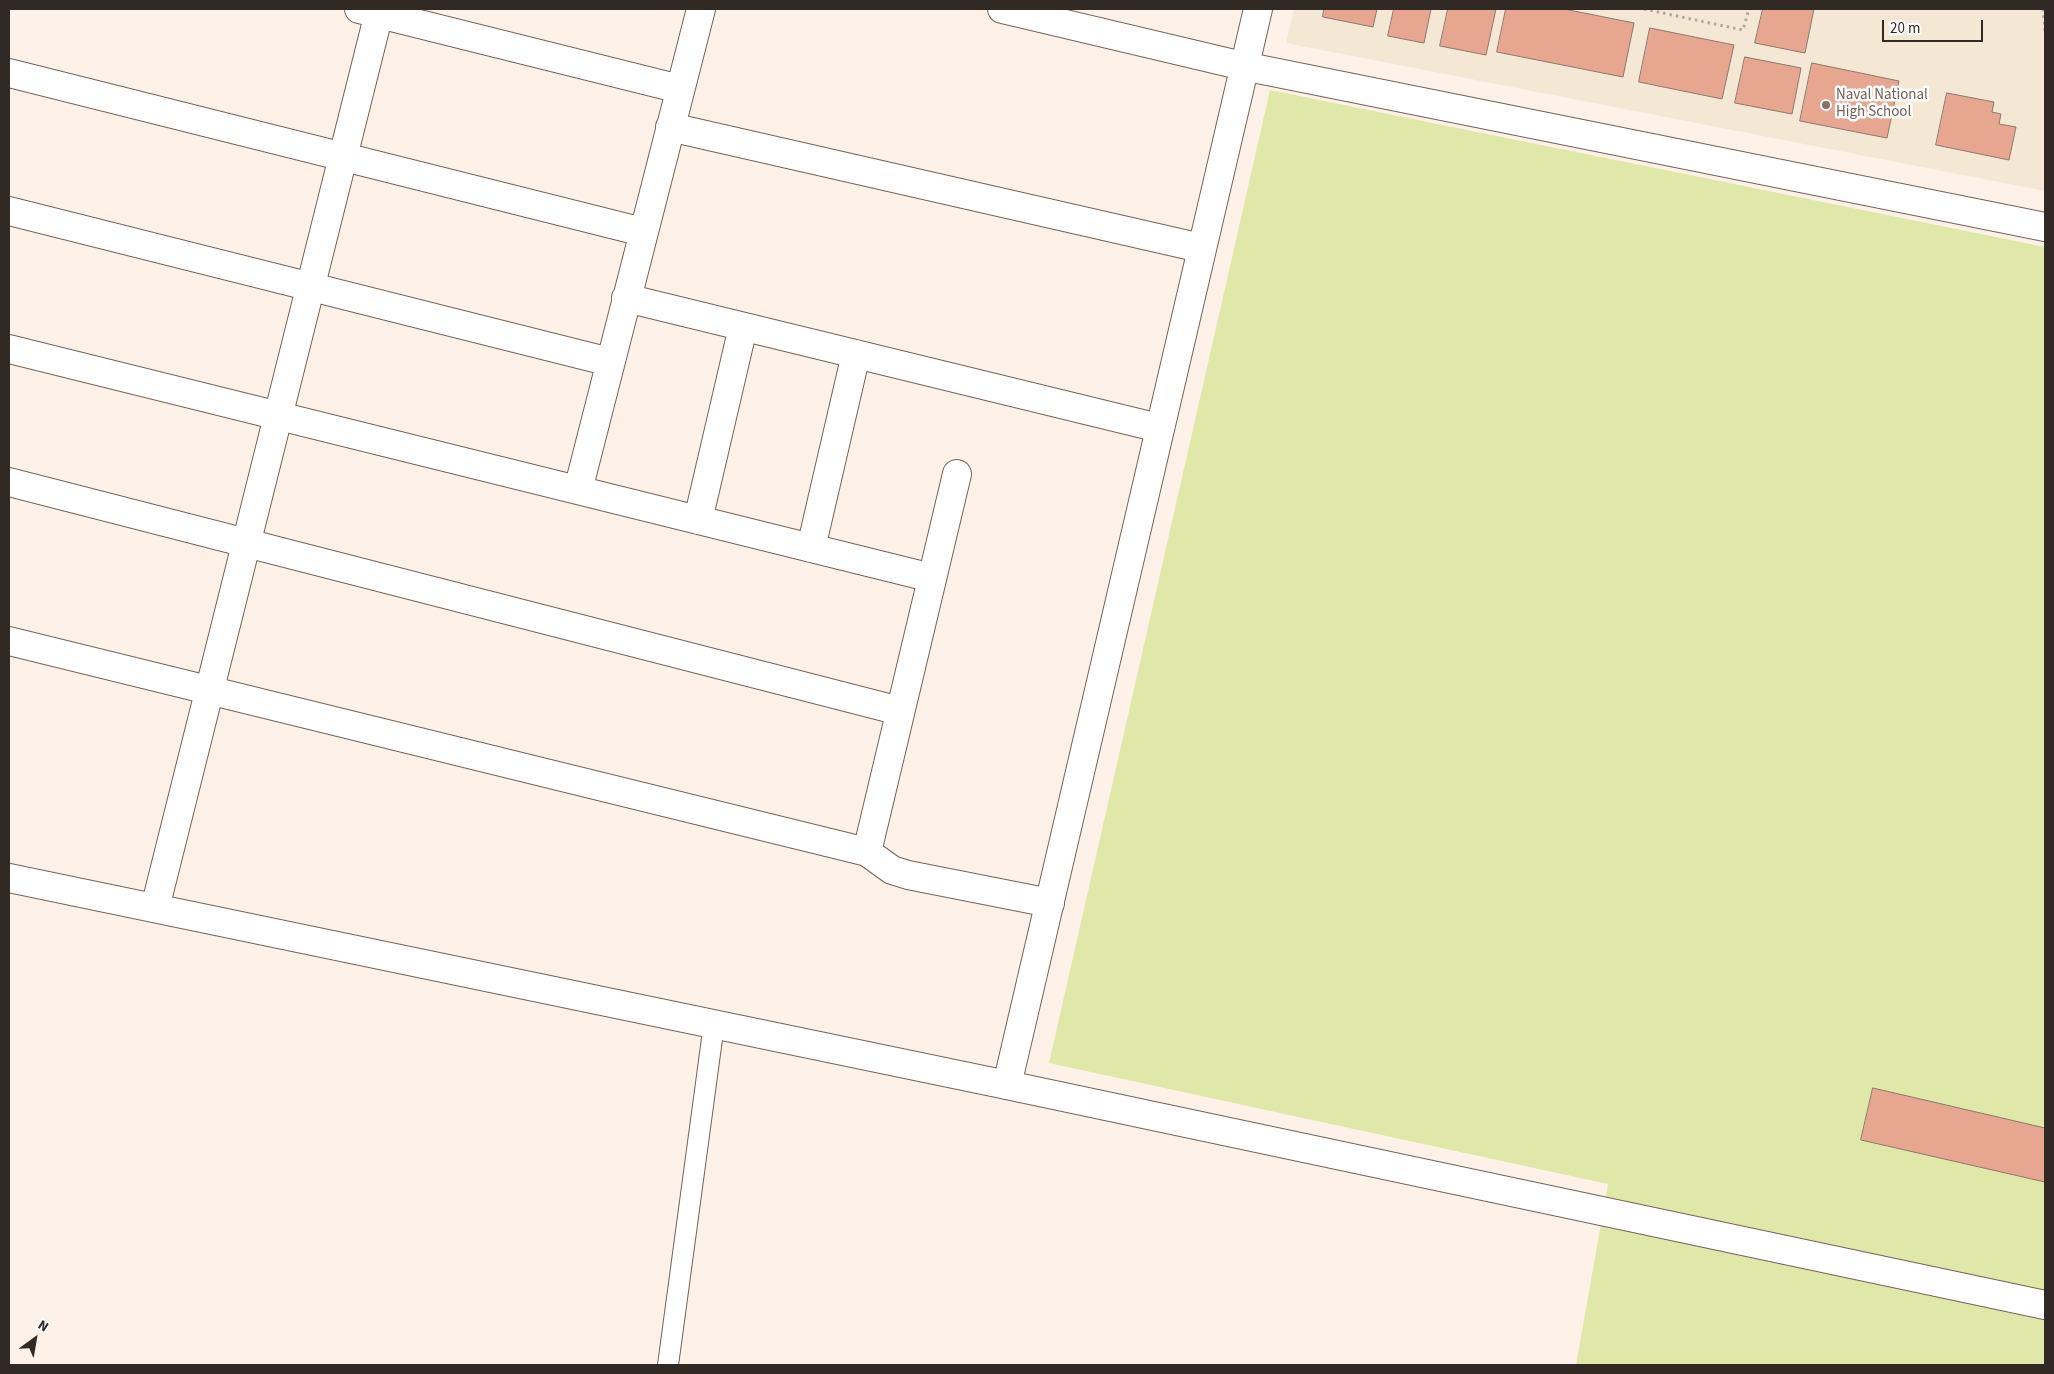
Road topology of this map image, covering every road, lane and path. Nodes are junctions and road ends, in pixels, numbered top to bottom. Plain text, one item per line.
1 (701, 9) edge
2 (1002, 9) edge
3 (1258, 9) edge
4 (1644, 9) edge
5 (1749, 9) edge
6 (2043, 9) edge
7 (373, 10) edge
8 (2045, 32) edge
9 (1243, 66) junction
10 (9, 73) edge
11 (680, 90) junction
12 (670, 127) junction
13 (343, 157) junction
14 (9, 211) edge
15 (2045, 228) edge
16 (643, 232) junction
17 (1201, 248) junction
18 (310, 287) junction
19 (626, 298) junction
20 (743, 327) junction
21 (9, 349) edge
22 (856, 354) junction
23 (610, 362) junction
24 (278, 416) junction
25 (1159, 428) junction
26 (957, 474) dead end
27 (9, 482) edge
28 (578, 490) junction
29 (698, 520) junction
30 (246, 543) junction
31 (811, 548) junction
32 (932, 578) junction
33 (9, 641) edge
34 (210, 690) junction
35 (900, 711) junction
36 (867, 852) junction
37 (9, 878) edge
38 (1050, 903) junction
39 (155, 908) junction
40 (714, 1024) junction
41 (1007, 1085) junction
42 (2045, 1305) edge
43 (668, 1365) edge

1 - 11 street
2 - 9 street
3 - 9 street
4 - 5 path
6 - 8 path
7 - 11 street
7 - 13 street
9 - 15 street
9 - 17 street
10 - 13 street
11 - 12 street
12 - 16 street
12 - 17 street
13 - 16 street
13 - 18 street
14 - 18 street
16 - 19 street
17 - 25 street
18 - 23 street
18 - 24 street
19 - 20 street
19 - 23 street
20 - 22 street
20 - 29 street
21 - 24 street
22 - 25 street
22 - 31 street
23 - 28 street
24 - 28 street
24 - 30 street
25 - 38 street
26 - 32 street
27 - 30 street
28 - 29 street
29 - 31 street
30 - 34 street
30 - 35 street
31 - 32 street
32 - 35 street
33 - 34 street
34 - 36 street
34 - 39 street
35 - 36 street
36 - 38 street
37 - 39 street
38 - 41 street
39 - 40 street
40 - 41 street
40 - 43 lane
41 - 42 street

